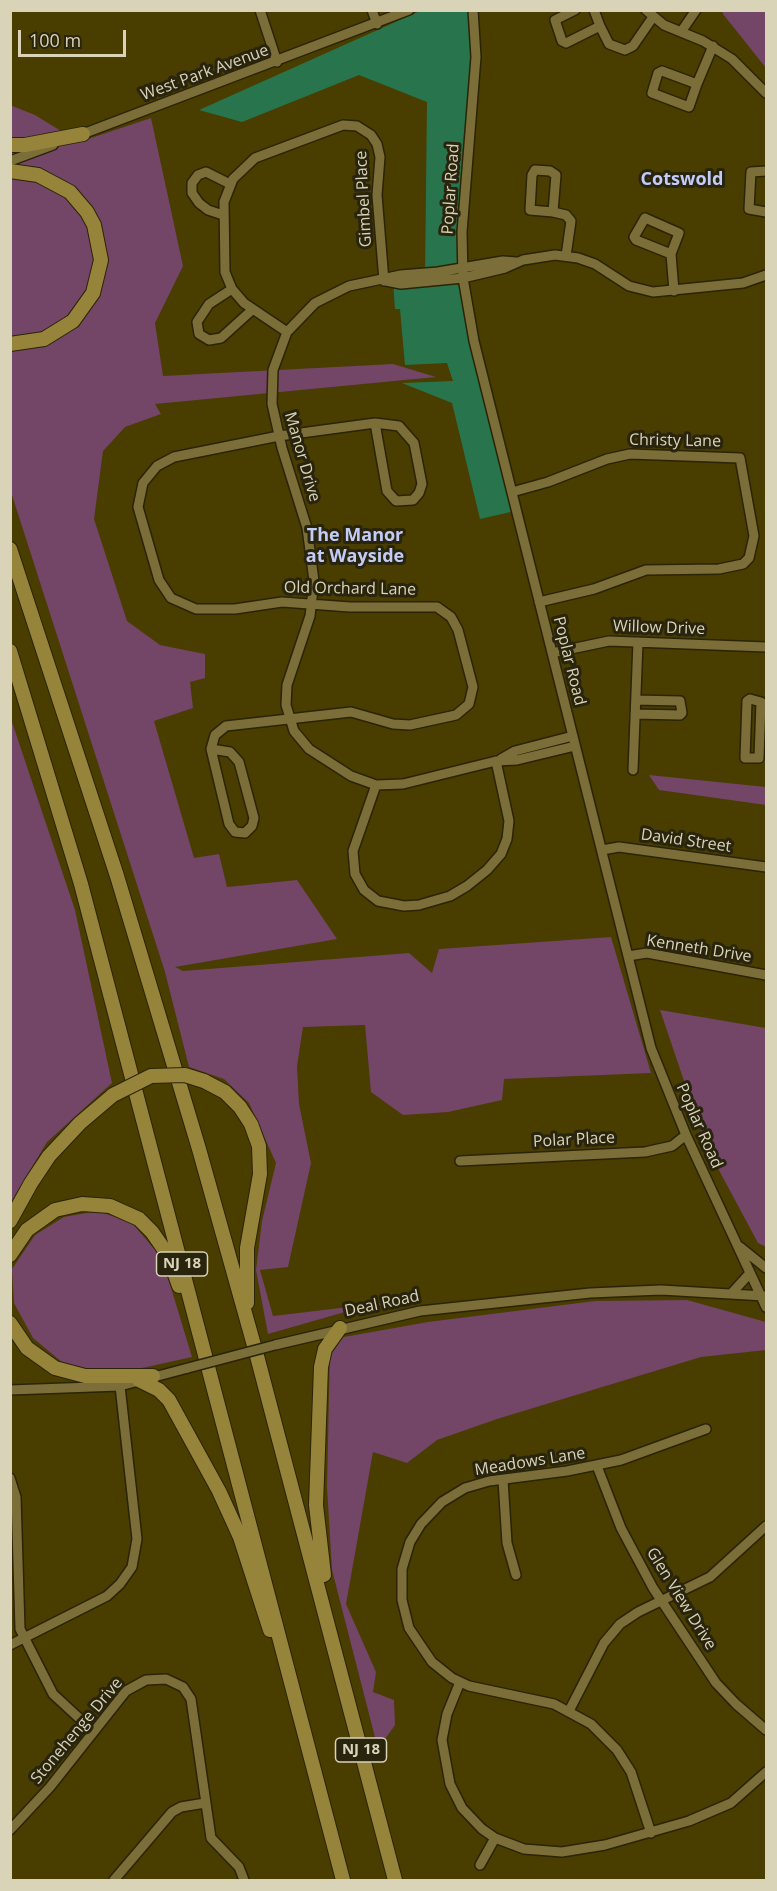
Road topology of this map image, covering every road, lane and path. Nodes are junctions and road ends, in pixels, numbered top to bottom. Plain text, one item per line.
1 (260, 10) edge
2 (372, 10) edge
3 (409, 10) edge
4 (473, 10) edge
5 (575, 10) edge
6 (594, 10) edge
7 (696, 10) edge
8 (650, 14) edge
9 (376, 24) junction
10 (600, 26) junction
11 (681, 32) junction
12 (713, 46) junction
13 (277, 62) junction
14 (697, 84) junction
15 (766, 93) edge
16 (83, 134) junction
17 (10, 145) edge
18 (10, 161) edge
19 (10, 171) edge
20 (766, 171) edge
21 (230, 184) junction
22 (553, 212) junction
23 (766, 212) edge
24 (223, 215) junction
25 (670, 254) junction
26 (566, 256) junction
27 (516, 262) junction
28 (462, 268) junction
29 (766, 275) edge
30 (463, 278) junction
31 (384, 281) junction
32 (232, 289) junction
33 (674, 291) junction
34 (252, 310) junction
35 (287, 332) junction
36 (10, 344) edge
37 (375, 423) junction
38 (279, 436) junction
39 (512, 492) junction
40 (10, 549) edge
41 (539, 602) junction
42 (312, 604) junction
43 (638, 642) junction
44 (766, 647) edge
45 (10, 651) edge
46 (552, 653) junction
47 (636, 700) junction
48 (635, 714) junction
49 (290, 717) junction
50 (573, 736) junction
51 (575, 746) junction
52 (211, 749) junction
53 (763, 758) edge
54 (496, 761) junction
55 (633, 771) dead end
56 (376, 785) junction
57 (602, 850) junction
58 (766, 867) edge
59 (628, 957) junction
60 (766, 975) edge
61 (686, 1135) junction
62 (460, 1161) dead end
63 (10, 1221) edge
64 (740, 1247) junction
65 (10, 1255) edge
66 (766, 1268) edge
67 (750, 1273) junction
68 (731, 1294) junction
69 (763, 1296) edge
70 (766, 1307) edge
71 (10, 1323) edge
72 (340, 1328) junction
73 (250, 1329) junction
74 (201, 1344) junction
75 (146, 1378) junction
76 (120, 1386) junction
77 (10, 1390) edge
78 (706, 1429) dead end
79 (597, 1466) junction
80 (10, 1478) edge
81 (503, 1480) junction
82 (766, 1526) edge
83 (516, 1575) dead end
84 (14, 1581) edge
85 (662, 1600) junction
86 (327, 1619) junction
87 (23, 1637) junction
88 (10, 1645) edge
89 (460, 1682) junction
90 (570, 1711) junction
91 (301, 1727) junction
92 (766, 1730) edge
93 (93, 1731) junction
94 (766, 1772) edge
95 (205, 1803) junction
96 (10, 1830) edge
97 (651, 1833) junction
98 (495, 1838) junction
99 (480, 1864) dead end
100 (114, 1881) edge
101 (244, 1881) edge
102 (343, 1881) edge
103 (395, 1881) edge

1 - 13 street
2 - 9 street
3 - 9 street, West Park Avenue
4 - 28 street, Poplar Road
5 - 10 street
6 - 10 street
7 - 11 street
8 - 10 street
8 - 11 street
9 - 13 street, West Park Avenue
11 - 12 street
12 - 14 street
12 - 15 street
13 - 16 street, West Park Avenue
14 - 14 street
16 - 17 highway
16 - 18 street, West Park Avenue
19 - 36 highway
20 - 23 street
21 - 24 street, Gimbel Place
21 - 24 street
21 - 31 street, Gimbel Place
22 - 22 street
22 - 26 street
24 - 32 street, Gimbel Place
25 - 25 street
25 - 33 street
26 - 27 street
26 - 33 street
27 - 28 street, Manor Drive
27 - 30 street, Manor Drive
28 - 30 street, Poplar Road
28 - 31 street, Manor Drive
29 - 33 street
30 - 31 street, Manor Drive
30 - 39 street, Poplar Road
31 - 35 street, Manor Drive
32 - 34 street, Gimbel Place
32 - 34 street
34 - 35 street, Gimbel Place
35 - 38 street, Manor Drive
37 - 37 street, Old Orchard Lane
37 - 38 street, Old Orchard Lane
38 - 42 street, Manor Drive
38 - 42 street, Old Orchard Lane
39 - 41 street, Poplar Road
39 - 41 street, Christy Lane
40 - 73 highway, NJ 18
41 - 46 street, Poplar Road
42 - 49 street, Manor Drive
42 - 49 street, Old Orchard Lane
43 - 44 street, Willow Drive
43 - 46 street, Willow Drive
43 - 47 street
45 - 74 highway, NJ 18
46 - 50 street, Poplar Road
47 - 48 street
47 - 48 street
48 - 55 street
49 - 52 street, Old Orchard Lane
49 - 56 street, Manor Drive
50 - 51 street, Poplar Road
50 - 54 street, Manor Drive
51 - 54 street, Manor Drive
51 - 57 street, Poplar Road
52 - 52 street
53 - 53 street
54 - 56 street, Manor Drive
54 - 56 street
57 - 58 street, David Street
57 - 59 street, Poplar Road
59 - 60 street, Kenneth Drive
59 - 61 street, Poplar Road
61 - 62 street, Polar Place
61 - 64 street, Poplar Road
63 - 73 highway, bridge
64 - 66 street
64 - 67 street, Poplar Road
65 - 74 highway
67 - 68 street
67 - 69 street, Poplar Road
68 - 69 street, Deal Road
68 - 72 street, Deal Road
69 - 70 street, Poplar Road
71 - 75 highway
72 - 75 street, Deal Road, bridge
72 - 86 highway
73 - 86 highway, NJ 18
74 - 91 highway, NJ 18
75 - 76 street, Deal Road
75 - 91 highway
76 - 77 street, Deal Road
76 - 87 street
78 - 79 street, Meadows Lane
79 - 81 street, Meadows Lane
79 - 85 street, Glen View Drive
80 - 84 street
81 - 83 street
81 - 89 street, Meadows Lane
82 - 85 street
84 - 87 street
85 - 90 street
85 - 92 street, Glen View Drive
86 - 103 highway, NJ 18
87 - 88 street
87 - 93 street
89 - 90 street, Meadows Lane
89 - 98 street
90 - 97 street, Meadows Lane
91 - 102 highway, NJ 18
93 - 95 street, Stonehenge Drive
93 - 96 street, Stonehenge Drive
94 - 97 street
95 - 100 street
95 - 101 street, Stonehenge Drive
97 - 98 street
98 - 99 street

